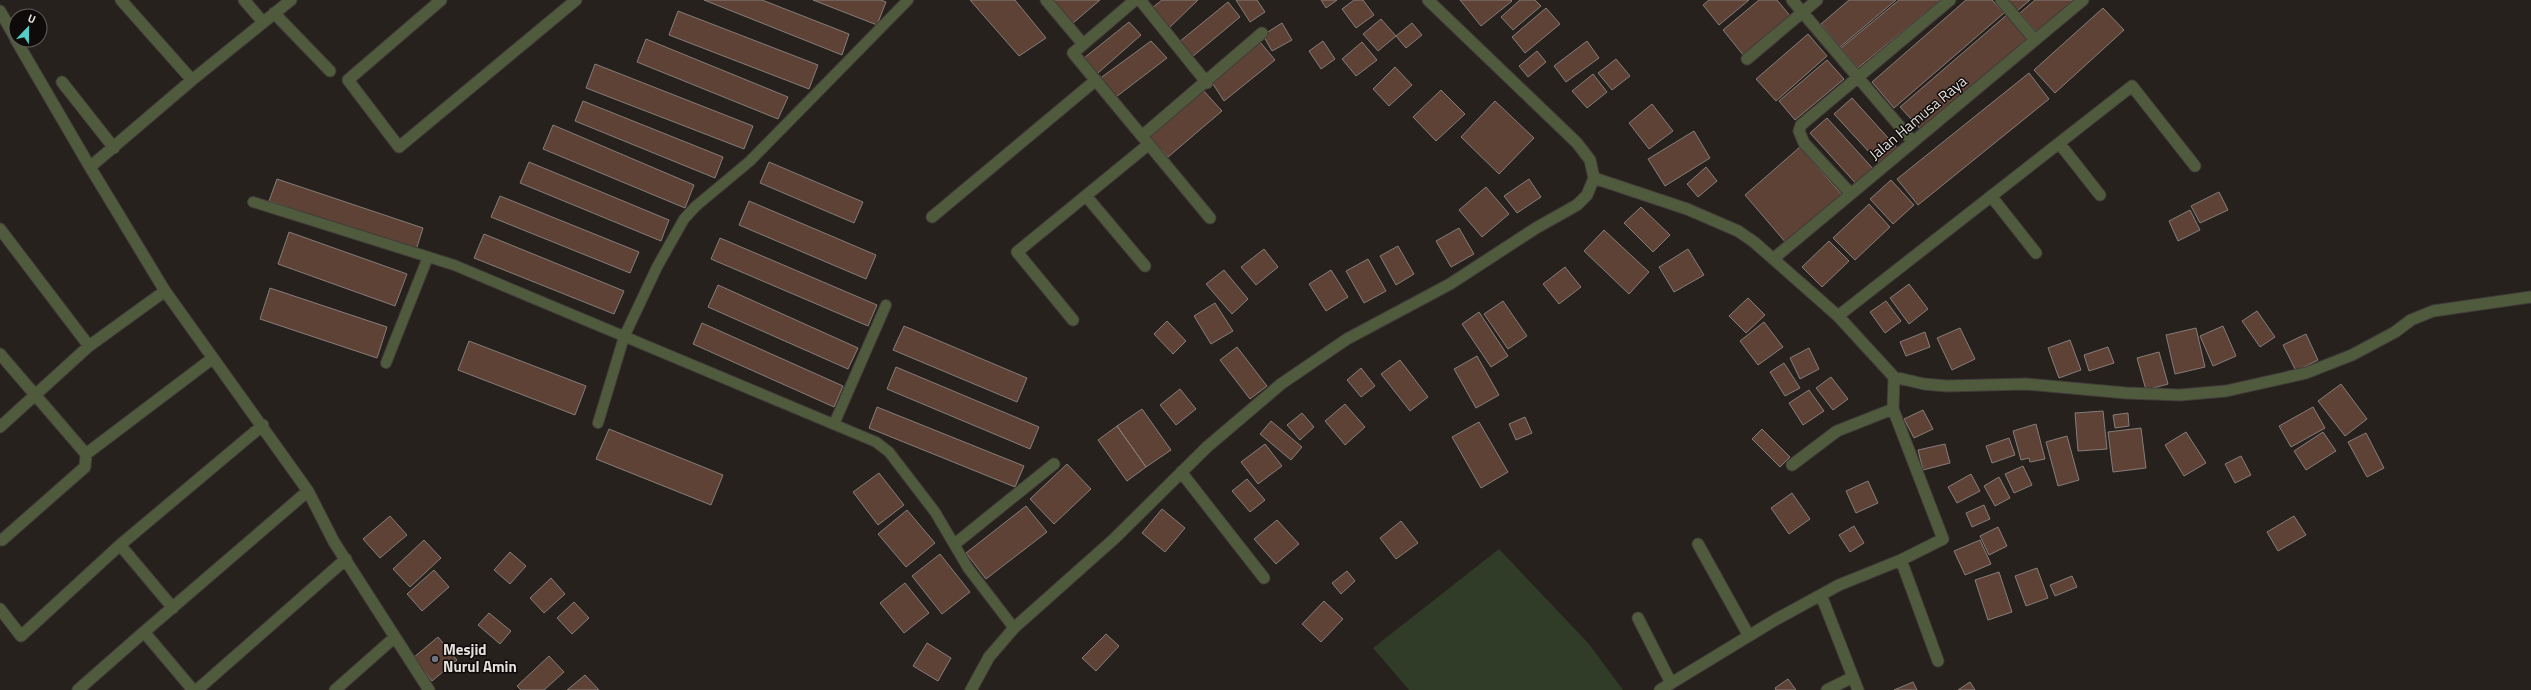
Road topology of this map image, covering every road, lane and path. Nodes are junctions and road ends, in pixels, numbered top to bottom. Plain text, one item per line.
1 (121, 0) edge
2 (244, 0) edge
3 (290, 0) edge
4 (441, 0) edge
5 (576, 0) edge
6 (908, 0) edge
7 (1046, 0) edge
8 (1135, 0) edge
9 (1140, 0) edge
10 (1428, 0) edge
11 (1792, 0) edge
12 (1817, 0) edge
13 (1950, 0) edge
14 (2001, 0) edge
15 (2083, 0) edge
16 (0, 11) edge
17 (1802, 12) junction
18 (274, 13) junction
19 (263, 22) junction
20 (8, 26) edge
21 (1262, 34) dead end
22 (2034, 39) junction
23 (1083, 44) junction
24 (21, 48) edge
25 (1747, 59) dead end
26 (330, 71) dead end
27 (1857, 77) junction
28 (192, 80) junction
29 (1096, 80) junction
30 (62, 82) dead end
31 (1207, 83) junction
32 (1145, 140) junction
33 (1913, 142) junction
34 (2059, 143) junction
35 (114, 148) junction
36 (2195, 166) dead end
37 (90, 167) junction
38 (1594, 178) junction
39 (1851, 194) junction
40 (1086, 196) junction
41 (1991, 196) junction
42 (2100, 196) dead end
43 (254, 202) dead end
44 (932, 217) dead end
45 (1210, 218) dead end
46 (0, 229) edge
47 (2036, 253) dead end
48 (428, 257) junction
49 (1773, 259) junction
50 (1145, 266) dead end
51 (165, 291) junction
52 (2531, 297) edge
53 (886, 305) dead end
54 (1838, 316) junction
55 (1073, 320) dead end
56 (624, 337) junction
57 (89, 346) junction
58 (0, 354) edge
59 (213, 358) junction
60 (386, 363) dead end
61 (1894, 377) junction
62 (34, 396) junction
63 (1892, 409) junction
64 (598, 423) dead end
65 (834, 424) junction
66 (263, 425) junction
67 (0, 426) edge
68 (86, 454) junction
69 (1054, 464) dead end
70 (1792, 465) dead end
71 (1181, 472) junction
72 (308, 491) junction
73 (2, 540) dead end
74 (956, 543) junction
75 (1698, 544) dead end
76 (120, 545) junction
77 (346, 559) junction
78 (1901, 560) junction
79 (1264, 578) dead end
80 (1821, 595) junction
81 (173, 608) junction
82 (0, 609) edge
83 (1638, 618) dead end
84 (1014, 628) junction
85 (144, 632) junction
86 (1749, 636) junction
87 (395, 637) junction
88 (1938, 661) dead end
89 (1852, 677) junction
90 (1671, 683) junction
91 (78, 690) edge
92 (193, 690) edge
93 (197, 690) edge
94 (335, 690) edge
95 (429, 690) edge
96 (971, 690) edge
97 (1660, 690) edge
98 (1827, 690) edge
99 (1858, 690) edge

1 - 28 street
2 - 19 street
3 - 18 street
4 - 5 street
6 - 56 lane
7 - 23 street
8 - 23 street
9 - 31 street
10 - 38 street
11 - 17 street
12 - 17 street
13 - 27 street
14 - 22 street
15 - 22 street, Jalan Hamusa Raya
16 - 20 street
17 - 25 street
17 - 27 street
18 - 19 street
18 - 26 street
19 - 28 street
21 - 31 street
22 - 33 street, Jalan Hamusa Raya
23 - 29 street
24 - 37 street
27 - 33 street
27 - 39 street
28 - 35 street
29 - 32 street
29 - 44 street
30 - 35 street
31 - 32 street
32 - 40 street
32 - 45 street
33 - 39 street, Jalan Hamusa Raya
34 - 36 street
34 - 41 street
34 - 42 street
35 - 37 street
37 - 51 street
38 - 49 street
38 - 71 street
39 - 49 street, Jalan Hamusa Raya
40 - 50 street
40 - 55 street
41 - 47 street
41 - 54 street
43 - 48 lane
46 - 57 street
48 - 56 lane
48 - 60 lane
49 - 54 street
51 - 57 street
51 - 59 street
52 - 61 street
53 - 65 lane
54 - 61 street
56 - 64 lane
56 - 65 lane
57 - 62 street
58 - 62 street
59 - 66 street
59 - 68 street
61 - 63 street
62 - 67 street
62 - 68 street
63 - 70 street
63 - 78 street
65 - 74 lane
66 - 72 street
66 - 76 street
68 - 73 street
69 - 74 street
71 - 79 street
71 - 84 street
72 - 77 street
72 - 81 street
74 - 84 lane
75 - 86 street
76 - 81 street
76 - 82 street
77 - 87 street
77 - 93 street
78 - 80 street
78 - 88 street
80 - 86 street
80 - 89 street
81 - 85 street
83 - 90 street
84 - 96 street
85 - 91 street
85 - 92 street
86 - 90 street
87 - 94 street
87 - 95 street
89 - 98 street
89 - 99 street
90 - 97 street

